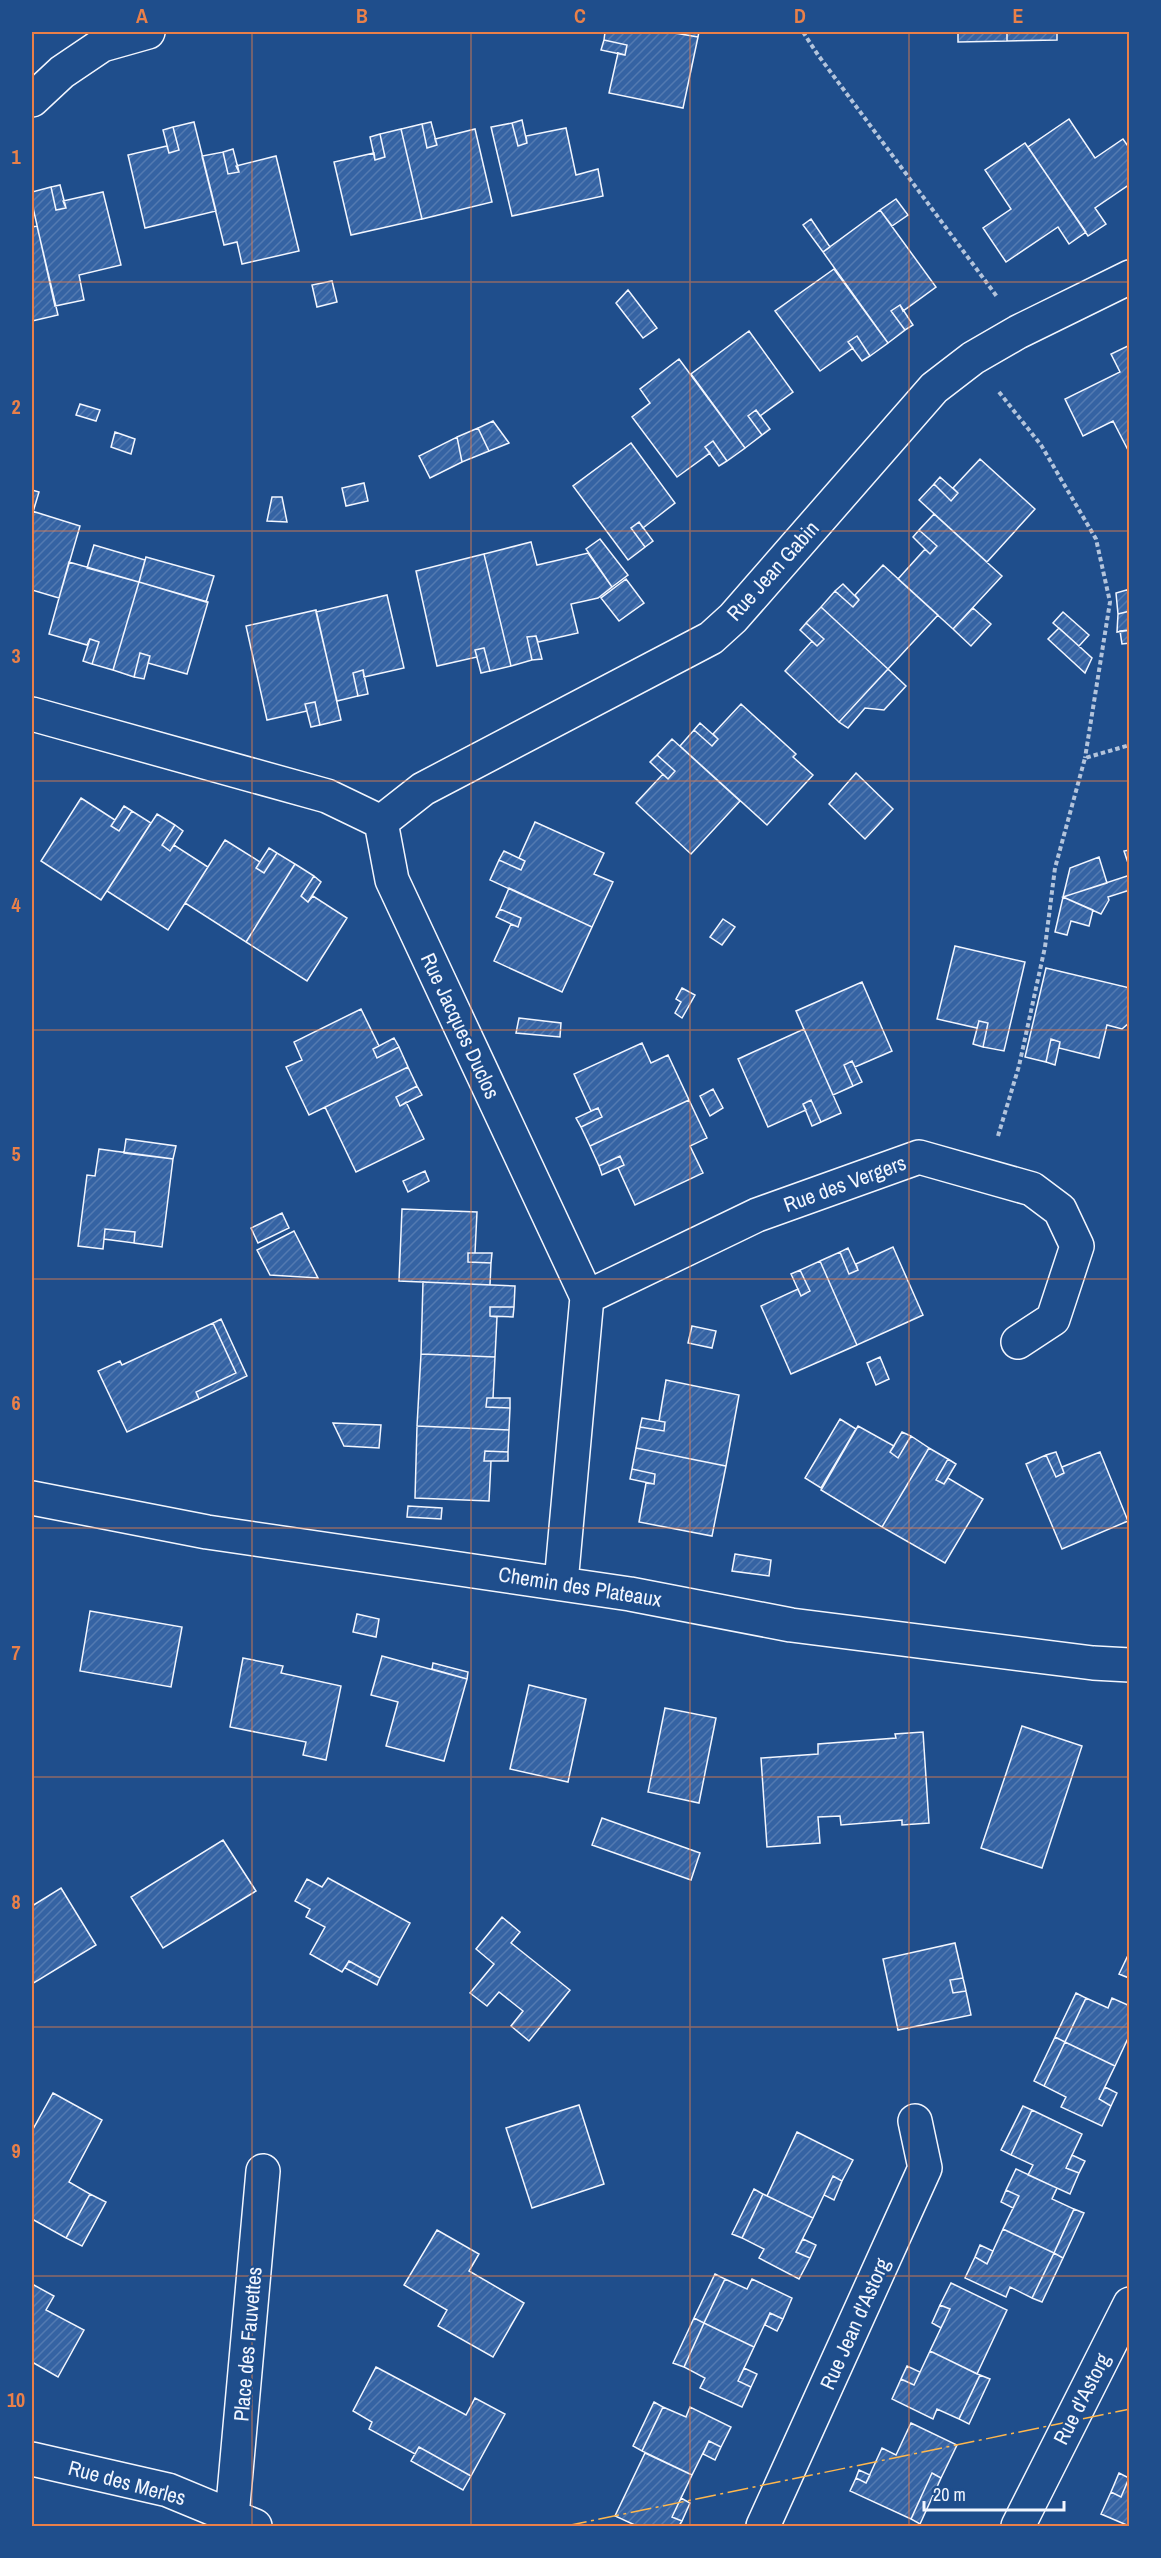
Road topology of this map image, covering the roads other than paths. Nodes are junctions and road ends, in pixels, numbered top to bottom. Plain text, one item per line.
1 (148, 32) edge
2 (32, 100) edge
3 (1130, 277) edge
4 (32, 714) edge
5 (381, 822) junction
6 (587, 1297) junction
7 (1018, 1342) dead end
8 (32, 1498) edge
9 (561, 1583) junction
10 (1130, 1665) edge
11 (915, 2121) dead end
12 (263, 2171) dead end
13 (1128, 2309) edge
14 (32, 2459) edge
15 (243, 2521) edge
16 (767, 2525) edge
17 (1018, 2526) edge

1 - 2 street
3 - 5 street, Rue Jean Gabin
4 - 5 street
5 - 6 street, Rue Jacques Duclos
6 - 7 street, Rue des Vergers
6 - 9 street
8 - 9 street, Chemin des Plateaux
9 - 10 street, Chemin des Plateaux
11 - 16 street, Rue Jean d'Astorg
12 - 15 street, Place des Fauvettes
13 - 17 street, Rue d'Astorg
14 - 15 street, Rue des Merles

